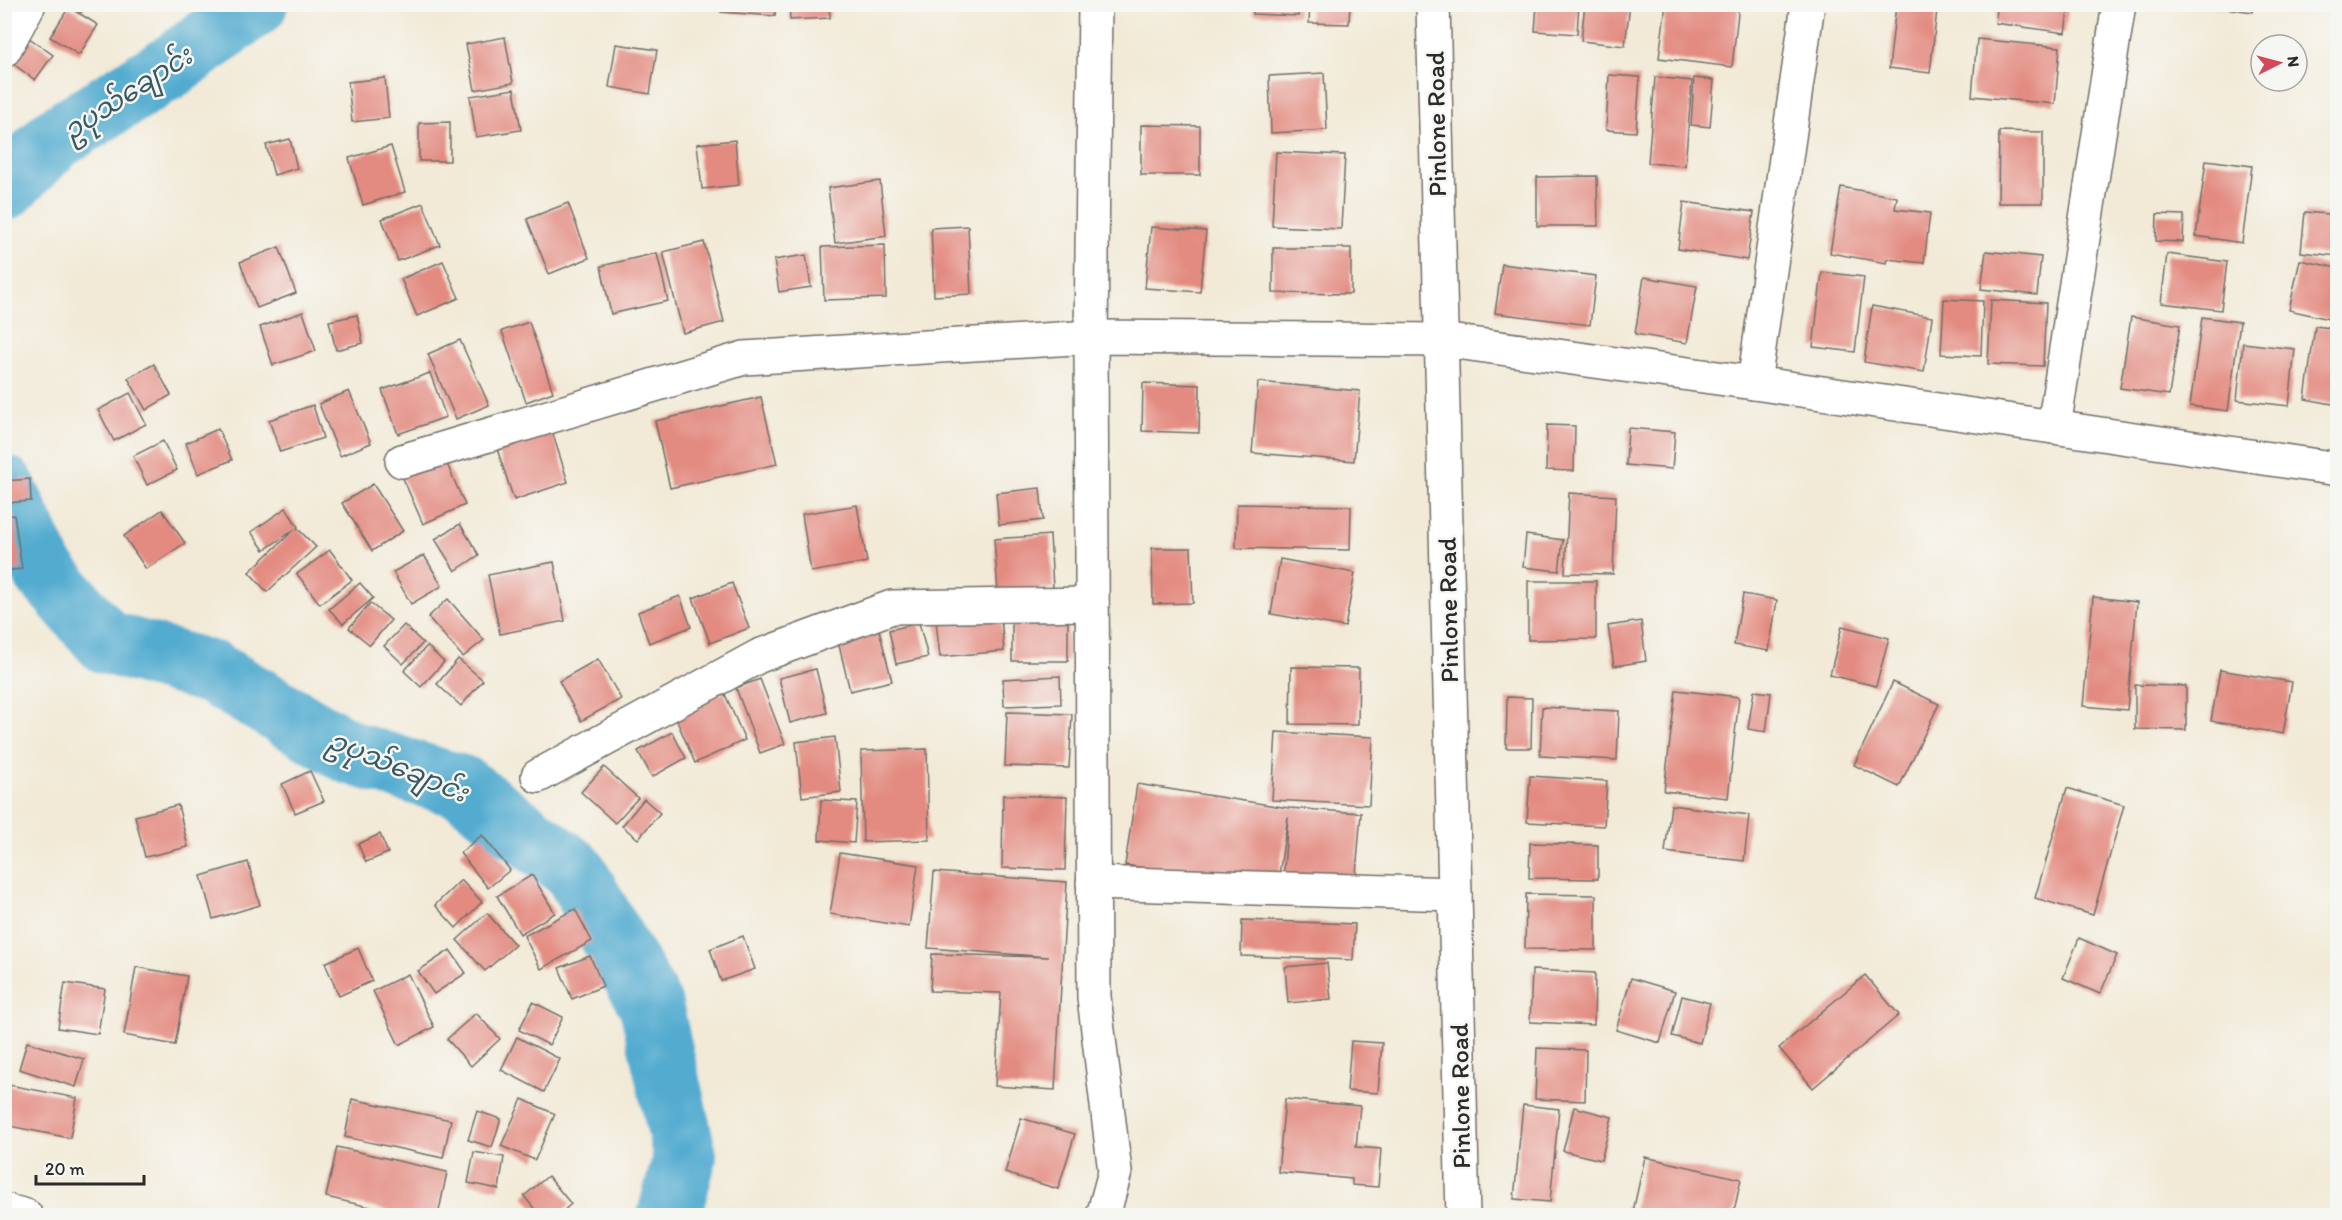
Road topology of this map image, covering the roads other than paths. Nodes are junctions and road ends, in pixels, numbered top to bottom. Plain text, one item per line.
1 (29, 4) edge
2 (1095, 4) edge
3 (1433, 4) edge
4 (1808, 4) edge
5 (2119, 4) edge
6 (4, 50) edge
7 (1091, 337) junction
8 (1442, 340) junction
9 (1754, 382) junction
10 (2054, 427) junction
11 (402, 461) dead end
12 (2337, 470) edge
13 (1092, 604) junction
14 (538, 776) dead end
15 (1093, 883) junction
16 (1455, 894) junction
17 (4, 1210) edge
18 (26, 1215) edge
19 (1103, 1215) edge
20 (1463, 1215) edge

1 - 6 main road
2 - 7 main road
3 - 8 main road, Pinlone Road
4 - 9 main road
5 - 10 main road
7 - 8 main road
7 - 11 main road
7 - 13 main road
8 - 9 main road
8 - 16 main road, Pinlone Road
9 - 10 main road
10 - 12 main road
13 - 14 main road
13 - 15 main road
15 - 16 main road
15 - 19 main road
16 - 20 main road, Pinlone Road
17 - 18 main road

